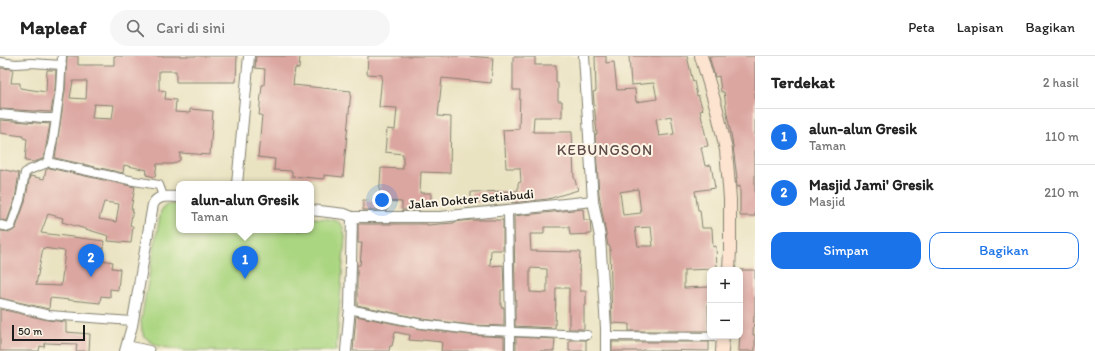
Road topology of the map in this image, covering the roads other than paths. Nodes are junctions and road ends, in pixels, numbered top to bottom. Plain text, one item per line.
1 (62, 56) edge
2 (249, 56) edge
3 (584, 56) edge
4 (701, 56) edge
5 (0, 62) edge
6 (62, 65) junction
7 (0, 114) edge
8 (56, 118) junction
9 (47, 162) junction
10 (238, 181) edge
11 (162, 196) junction
12 (176, 198) edge
13 (593, 201) junction
14 (314, 210) edge
15 (508, 210) junction
16 (352, 217) junction
17 (0, 225) edge
18 (729, 267) edge
19 (0, 303) edge
20 (349, 310) junction
21 (132, 321) junction
22 (510, 331) junction
23 (587, 335) dead end
24 (606, 336) junction
25 (707, 336) edge
26 (723, 339) edge
27 (126, 348) edge
28 (149, 351) edge
29 (346, 351) edge
30 (510, 351) edge
31 (606, 351) edge
32 (722, 351) edge

1 - 6 street
2 - 10 street
3 - 13 street
4 - 18 main road
5 - 6 street
6 - 8 street
7 - 8 street
8 - 9 street
9 - 11 street
9 - 17 street
11 - 12 street
11 - 21 street
13 - 15 street, Jalan Dokter Setiabudi
13 - 24 street
14 - 16 street, Jalan Dokter Setiabudi
15 - 16 street, Jalan Dokter Setiabudi
15 - 22 street
16 - 20 street
19 - 21 street
20 - 22 street
20 - 29 street
21 - 27 street
22 - 23 street
22 - 30 street
24 - 25 street
24 - 31 street
26 - 32 main road
27 - 28 street

